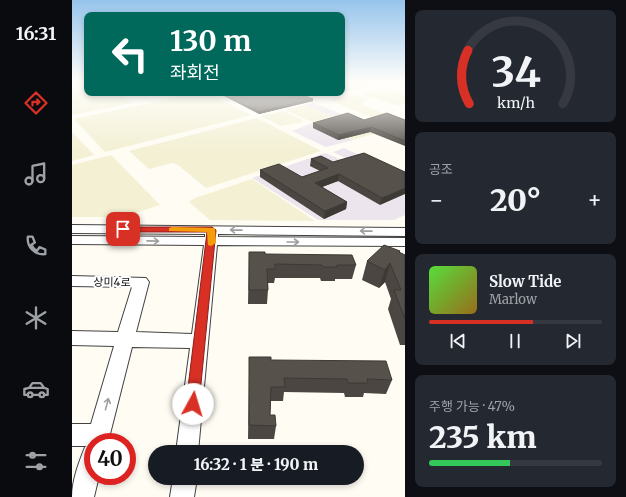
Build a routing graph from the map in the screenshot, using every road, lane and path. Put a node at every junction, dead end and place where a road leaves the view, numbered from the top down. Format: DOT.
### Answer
graph roads {
  1 [pos="77,229"];
  2 [pos="405,232"];
  3 [pos="212,236"];
  4 [pos="405,242"];
  5 [pos="72,281"];
  6 [pos="72,338"];
  7 [pos="125,338"];
  8 [pos="200,341"];
  9 [pos="99,433"];
  10 [pos="72,434"];
  11 [pos="84,439"];
  12 [pos="188,445"];
  13 [pos="85,485"];
  14 [pos="184,485"];
  15 [pos="82,497"];
  16 [pos="182,497"];
  1 -- 3 [label="street"];
  2 -- 3 [label="street, one-way"];
  3 -- 4 [label="street, one-way"];
  3 -- 8 [label="street"];
  5 -- 7 [label="street, 상미4로"];
  6 -- 7 [label="street"];
  7 -- 8 [label="street"];
  9 -- 7 [label="street, 상미4로, one-way"];
  8 -- 12 [label="street"];
  10 -- 11 [label="street"];
  13 -- 15 [label="street, 상미4로"];
  14 -- 16 [label="street"];
}
